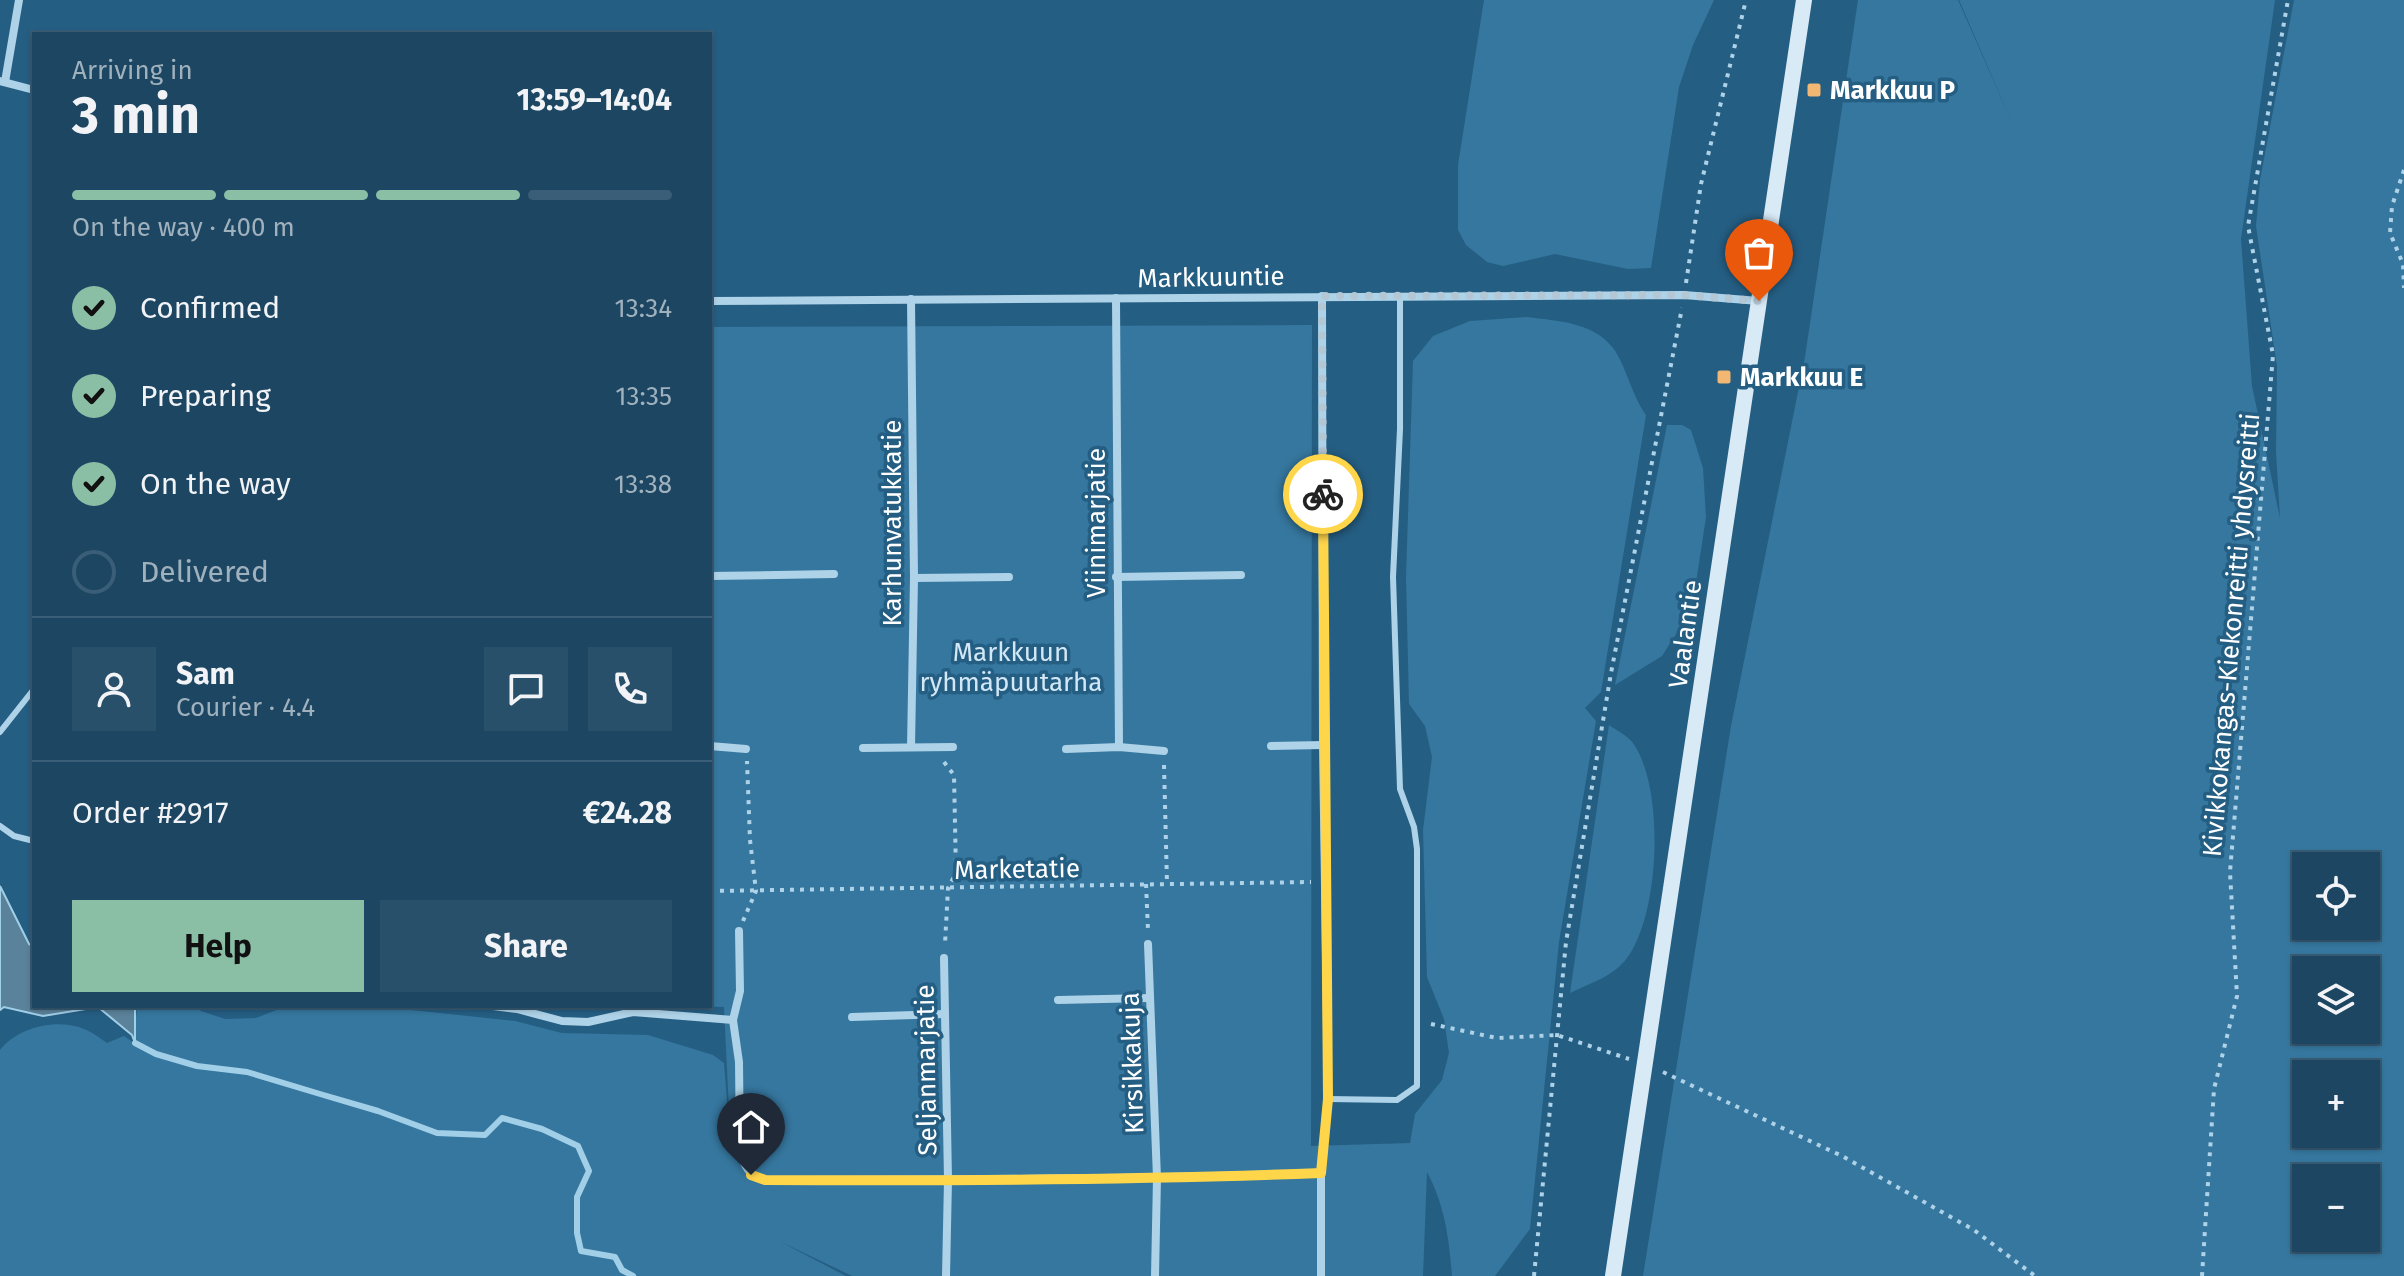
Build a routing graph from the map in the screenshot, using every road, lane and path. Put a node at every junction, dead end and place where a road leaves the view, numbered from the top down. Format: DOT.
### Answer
graph roads {
  1 [pos="19,0"];
  2 [pos="1746,0"];
  3 [pos="1804,0"];
  4 [pos="2288,0"];
  5 [pos="2,82"];
  6 [pos="32,90"];
  7 [pos="2404,170"];
  8 [pos="2404,288"];
  9 [pos="1684,295"];
  10 [pos="1322,296"];
  11 [pos="1400,296"];
  12 [pos="1116,298"];
  13 [pos="911,299"];
  14 [pos="712,301"];
  15 [pos="1759,301"];
  16 [pos="712,573"];
  17 [pos="834,574"];
  18 [pos="1241,575"];
  19 [pos="1009,577"];
  20 [pos="1116,577"];
  21 [pos="914,578"];
  22 [pos="32,692"];
  23 [pos="0,732"];
  24 [pos="1323,745"];
  25 [pos="712,746"];
  26 [pos="1271,746"];
  27 [pos="911,747"];
  28 [pos="934,747"];
  29 [pos="953,747"];
  30 [pos="1119,747"];
  31 [pos="863,748"];
  32 [pos="746,749"];
  33 [pos="1066,749"];
  34 [pos="1164,751"];
  35 [pos="0,826"];
  36 [pos="32,840"];
  37 [pos="1325,882"];
  38 [pos="1146,884"];
  39 [pos="1167,884"];
  40 [pos="948,888"];
  41 [pos="712,891"];
  42 [pos="756,891"];
  43 [pos="739,931"];
  44 [pos="1148,944"];
  45 [pos="944,958"];
  46 [pos="1149,998"];
  47 [pos="1058,1000"];
  48 [pos="509,1008"];
  49 [pos="945,1014"];
  50 [pos="852,1017"];
  51 [pos="733,1020"];
  52 [pos="1419,1022"];
  53 [pos="1557,1035"];
  54 [pos="1645,1064"];
  55 [pos="1328,1099"];
  56 [pos="1321,1173"];
  57 [pos="1157,1178"];
  58 [pos="948,1180"];
  59 [pos="946,1276"];
  60 [pos="1155,1276"];
  61 [pos="1321,1276"];
  62 [pos="1534,1276"];
  63 [pos="1613,1276"];
  64 [pos="2035,1276"];
  65 [pos="2202,1276"];
  1 -- 5 [label="street"];
  2 -- 9 [label="path"];
  3 -- 15 [label="street, Vaalantie"];
  4 -- 65 [label="path, Kivikkokangas-Kiekonreitti yhdysreitti"];
  5 -- 6 [label="street"];
  7 -- 8 [label="path"];
  9 -- 11 [label="street, Markkuuntie"];
  9 -- 15 [label="street, Markkuuntie"];
  9 -- 53 [label="path"];
  10 -- 11 [label="street, Markkuuntie"];
  10 -- 12 [label="street, Markkuuntie"];
  10 -- 24 [label="street"];
  11 -- 52 [label="lane"];
  12 -- 13 [label="street, Markkuuntie"];
  12 -- 20 [label="street, Viinimarjatie"];
  13 -- 14 [label="street, Markkuuntie"];
  13 -- 21 [label="street, Karhunvatukkatie"];
  15 -- 54 [label="street, Vaalantie"];
  16 -- 17 [label="street"];
  18 -- 20 [label="street"];
  19 -- 21 [label="street"];
  20 -- 30 [label="street, Viinimarjatie"];
  21 -- 27 [label="street, Karhunvatukkatie"];
  22 -- 23 [label="lane"];
  24 -- 26 [label="street"];
  24 -- 37 [label="street"];
  25 -- 32 [label="street"];
  27 -- 28 [label="street"];
  27 -- 31 [label="street"];
  28 -- 29 [label="street"];
  28 -- 40 [label="path"];
  30 -- 33 [label="street"];
  30 -- 34 [label="street"];
  32 -- 42 [label="path"];
  34 -- 39 [label="path"];
  35 -- 36 [label="lane"];
  37 -- 39 [label="path, Marketatie"];
  37 -- 55 [label="street"];
  38 -- 39 [label="path, Marketatie"];
  38 -- 40 [label="path, Marketatie"];
  38 -- 44 [label="path"];
  40 -- 42 [label="path, Marketatie"];
  40 -- 45 [label="path"];
  41 -- 42 [label="path, Marketatie"];
  42 -- 43 [label="path"];
  43 -- 51 [label="street"];
  44 -- 46 [label="street, Kirsikkakuja"];
  45 -- 49 [label="street, Seljanmarjatie"];
  46 -- 47 [label="street"];
  46 -- 57 [label="street, Kirsikkakuja"];
  48 -- 51 [label="street"];
  49 -- 50 [label="street"];
  49 -- 58 [label="street, Seljanmarjatie"];
  51 -- 58 [label="street"];
  52 -- 53 [label="path"];
  52 -- 55 [label="lane"];
  53 -- 54 [label="path"];
  53 -- 62 [label="path"];
  54 -- 63 [label="street, Vaalantie"];
  54 -- 64 [label="path"];
  55 -- 56 [label="street"];
  56 -- 57 [label="street"];
  56 -- 61 [label="street"];
  57 -- 58 [label="street"];
  57 -- 60 [label="street, Kirsikkakuja"];
  58 -- 59 [label="street, Seljanmarjatie"];
}
